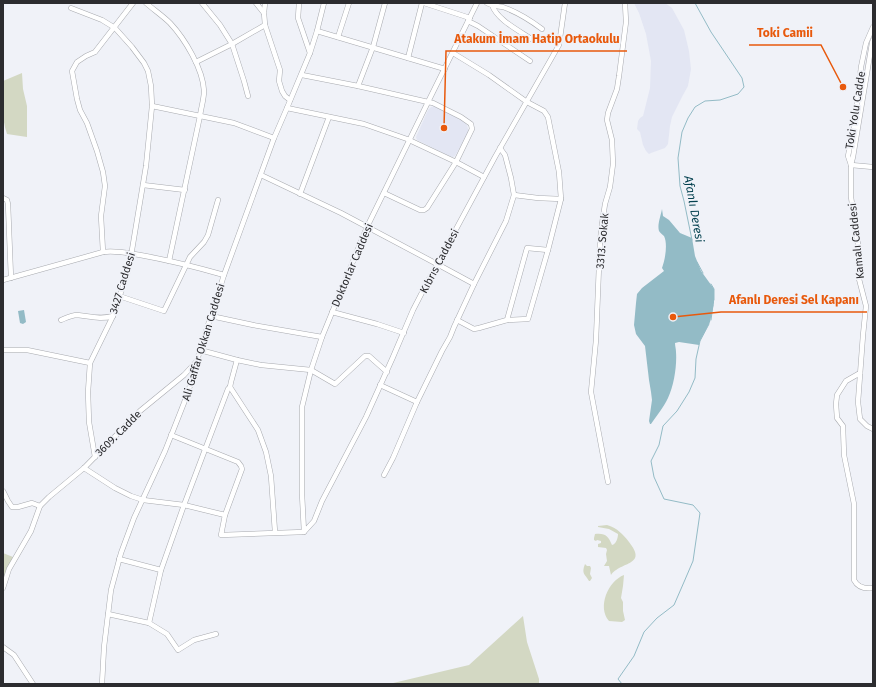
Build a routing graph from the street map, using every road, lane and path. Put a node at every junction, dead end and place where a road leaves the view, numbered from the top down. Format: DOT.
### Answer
graph roads {
  1 [pos="76,3"];
  2 [pos="133,3"];
  3 [pos="146,3"];
  4 [pos="202,3"];
  5 [pos="256,3"];
  6 [pos="265,3"];
  7 [pos="299,3"];
  8 [pos="324,3"];
  9 [pos="349,3"];
  10 [pos="385,3"];
  11 [pos="423,3"];
  12 [pos="478,3"];
  13 [pos="565,3"];
  14 [pos="625,3"];
  15 [pos="490,4"];
  16 [pos="264,13"];
  17 [pos="469,20"];
  18 [pos="265,25"];
  19 [pos="873,27"];
  20 [pos="115,28"];
  21 [pos="542,29"];
  22 [pos="317,31"];
  23 [pos="338,37"];
  24 [pos="533,40"];
  25 [pos="873,40"];
  26 [pos="232,44"];
  27 [pos="373,47"];
  28 [pos="453,52"];
  29 [pos="310,53"];
  30 [pos="408,58"];
  31 [pos="530,61"];
  32 [pos="196,62"];
  33 [pos="444,69"];
  34 [pos="302,75"];
  35 [pos="358,86"];
  36 [pos="248,96"];
  37 [pos="290,100"];
  38 [pos="428,102"];
  39 [pos="527,102"];
  40 [pos="152,106"];
  41 [pos="287,108"];
  42 [pos="200,116"];
  43 [pos="329,117"];
  44 [pos="274,138"];
  45 [pos="410,139"];
  46 [pos="500,148"];
  47 [pos="456,162"];
  48 [pos="851,165"];
  49 [pos="873,167"];
  50 [pos="260,175"];
  51 [pos="484,177"];
  52 [pos="143,185"];
  53 [pos="185,190"];
  54 [pos="384,193"];
  55 [pos="300,194"];
  56 [pos="514,195"];
  57 [pos="3,198"];
  58 [pos="560,199"];
  59 [pos="218,200"];
  60 [pos="368,227"];
  61 [pos="548,250"];
  62 [pos="103,252"];
  63 [pos="131,254"];
  64 [pos="169,261"];
  65 [pos="437,264"];
  66 [pos="186,265"];
  67 [pos="224,275"];
  68 [pos="11,278"];
  69 [pos="3,280"];
  70 [pos="474,284"];
  71 [pos="119,296"];
  72 [pos="332,312"];
  73 [pos="113,316"];
  74 [pos="211,316"];
  75 [pos="61,320"];
  76 [pos="458,320"];
  77 [pos="507,320"];
  78 [pos="404,333"];
  79 [pos="322,338"];
  80 [pos="3,350"];
  81 [pos="200,350"];
  82 [pos="237,360"];
  83 [pos="196,361"];
  84 [pos="90,363"];
  85 [pos="311,370"];
  86 [pos="387,372"];
  87 [pos="860,373"];
  88 [pos="380,385"];
  89 [pos="230,387"];
  90 [pos="417,402"];
  91 [pos="873,429"];
  92 [pos="171,435"];
  93 [pos="206,449"];
  94 [pos="95,457"];
  95 [pos="84,468"];
  96 [pos="384,475"];
  97 [pos="608,482"];
  98 [pos="3,490"];
  99 [pos="143,500"];
  100 [pos="184,505"];
  101 [pos="40,506"];
  102 [pos="225,514"];
  103 [pos="275,532"];
  104 [pos="304,532"];
  105 [pos="119,559"];
  106 [pos="161,570"];
  107 [pos="3,588"];
  108 [pos="873,588"];
  109 [pos="108,614"];
  110 [pos="149,623"];
  111 [pos="216,634"];
  112 [pos="3,647"];
  113 [pos="33,684"];
  114 [pos="102,684"];
  1 -- 20 [label="street, 3427 Caddesi"];
  2 -- 20 [label="street"];
  3 -- 32 [label="street"];
  4 -- 26 [label="street"];
  5 -- 16 [label="street"];
  6 -- 16 [label="street"];
  7 -- 29 [label="street"];
  8 -- 22 [label="street, Ali Gaffar Okkan Caddesi"];
  9 -- 23 [label="street"];
  10 -- 27 [label="street"];
  11 -- 17 [label="street"];
  11 -- 30 [label="street"];
  12 -- 17 [label="street, Doktorlar Caddesi"];
  13 -- 39 [label="street, Kıbrıs Caddesi"];
  14 -- 97 [label="street, 3313. Sokak"];
  15 -- 21 [label="street"];
  15 -- 24 [label="street"];
  16 -- 18 [label="street"];
  17 -- 28 [label="street, Doktorlar Caddesi"];
  17 -- 31 [label="street"];
  18 -- 26 [label="street"];
  18 -- 37 [label="street"];
  19 -- 48 [label="street, Toki Yolu Cadde"];
  20 -- 40 [label="street, 3427 Caddesi"];
  20 -- 62 [label="street"];
  22 -- 23 [label="street"];
  22 -- 29 [label="street, Ali Gaffar Okkan Caddesi"];
  23 -- 27 [label="street"];
  25 -- 48 [label="street, Toki Yolu Cadde"];
  26 -- 32 [label="street"];
  26 -- 36 [label="street"];
  27 -- 30 [label="street"];
  27 -- 35 [label="street"];
  28 -- 33 [label="street, Doktorlar Caddesi"];
  28 -- 39 [label="street"];
  29 -- 34 [label="street, Ali Gaffar Okkan Caddesi"];
  30 -- 33 [label="street"];
  32 -- 42 [label="street"];
  33 -- 38 [label="street, Doktorlar Caddesi"];
  34 -- 35 [label="street"];
  34 -- 37 [label="street, Ali Gaffar Okkan Caddesi"];
  35 -- 38 [label="street"];
  37 -- 41 [label="street, Ali Gaffar Okkan Caddesi"];
  38 -- 45 [label="street, Doktorlar Caddesi"];
  38 -- 47 [label="street"];
  39 -- 46 [label="street, Kıbrıs Caddesi"];
  39 -- 58 [label="street"];
  40 -- 42 [label="street"];
  40 -- 52 [label="street, 3427 Caddesi"];
  41 -- 43 [label="street"];
  41 -- 44 [label="street, Ali Gaffar Okkan Caddesi"];
  42 -- 44 [label="street"];
  42 -- 53 [label="street"];
  43 -- 45 [label="street"];
  43 -- 55 [label="street"];
  44 -- 50 [label="street, Ali Gaffar Okkan Caddesi"];
  45 -- 47 [label="street"];
  45 -- 54 [label="street, Doktorlar Caddesi"];
  46 -- 51 [label="street, Kıbrıs Caddesi"];
  46 -- 56 [label="street"];
  47 -- 51 [label="street"];
  47 -- 54 [label="street"];
  48 -- 49 [label="street"];
  48 -- 87 [label="street, Kamalı Caddesi"];
  50 -- 55 [label="street"];
  50 -- 67 [label="street, Ali Gaffar Okkan Caddesi"];
  51 -- 65 [label="street, Kıbrıs Caddesi"];
  52 -- 53 [label="street"];
  52 -- 63 [label="street, 3427 Caddesi"];
  53 -- 64 [label="street"];
  54 -- 60 [label="street, Doktorlar Caddesi"];
  55 -- 60 [label="street"];
  56 -- 58 [label="street"];
  56 -- 70 [label="street"];
  57 -- 68 [label="street"];
  58 -- 61 [label="street"];
  59 -- 66 [label="street"];
  60 -- 65 [label="street"];
  60 -- 72 [label="street, Doktorlar Caddesi"];
  61 -- 77 [label="street"];
  61 -- 77 [label="street"];
  62 -- 63 [label="street"];
  62 -- 68 [label="street"];
  63 -- 64 [label="street"];
  63 -- 71 [label="street, 3427 Caddesi"];
  64 -- 66 [label="street"];
  65 -- 70 [label="street"];
  65 -- 78 [label="street, Kıbrıs Caddesi"];
  66 -- 67 [label="street"];
  66 -- 71 [label="street"];
  67 -- 74 [label="street, Ali Gaffar Okkan Caddesi"];
  68 -- 69 [label="street"];
  70 -- 76 [label="street"];
  71 -- 73 [label="street, 3427 Caddesi"];
  72 -- 78 [label="street"];
  72 -- 79 [label="street, Doktorlar Caddesi"];
  73 -- 75 [label="street"];
  73 -- 84 [label="street, 3427 Caddesi"];
  74 -- 79 [label="street"];
  74 -- 81 [label="street, Ali Gaffar Okkan Caddesi"];
  76 -- 77 [label="street"];
  76 -- 90 [label="street"];
  78 -- 86 [label="street, Kıbrıs Caddesi"];
  79 -- 85 [label="street, Doktorlar Caddesi"];
  80 -- 84 [label="street"];
  81 -- 82 [label="street"];
  81 -- 83 [label="street, Ali Gaffar Okkan Caddesi"];
  82 -- 85 [label="street"];
  82 -- 89 [label="street"];
  83 -- 92 [label="street, Ali Gaffar Okkan Caddesi"];
  83 -- 94 [label="street, 3609. Cadde"];
  84 -- 94 [label="street, 3427 Caddesi"];
  85 -- 86 [label="street"];
  85 -- 104 [label="street, Doktorlar Caddesi"];
  86 -- 88 [label="street, Kıbrıs Caddesi"];
  87 -- 91 [label="street, Kamalı Caddesi"];
  87 -- 108 [label="street"];
  88 -- 90 [label="street"];
  88 -- 104 [label="street, Kıbrıs Caddesi"];
  89 -- 93 [label="street"];
  89 -- 103 [label="street"];
  90 -- 96 [label="street"];
  92 -- 93 [label="street"];
  92 -- 99 [label="street, Ali Gaffar Okkan Caddesi"];
  93 -- 100 [label="street"];
  93 -- 102 [label="street"];
  94 -- 95 [label="street, 3609. Cadde"];
  95 -- 99 [label="street"];
  95 -- 101 [label="street, 3609. Cadde"];
  98 -- 101 [label="street"];
  99 -- 100 [label="street"];
  99 -- 105 [label="street, Ali Gaffar Okkan Caddesi"];
  100 -- 102 [label="street"];
  100 -- 106 [label="street"];
  101 -- 107 [label="street"];
  102 -- 103 [label="street"];
  103 -- 104 [label="street"];
  105 -- 106 [label="street"];
  105 -- 109 [label="street, Ali Gaffar Okkan Caddesi"];
  106 -- 110 [label="street"];
  109 -- 110 [label="street"];
  109 -- 114 [label="street, Ali Gaffar Okkan Caddesi"];
  110 -- 111 [label="street"];
  112 -- 113 [label="street"];
}
